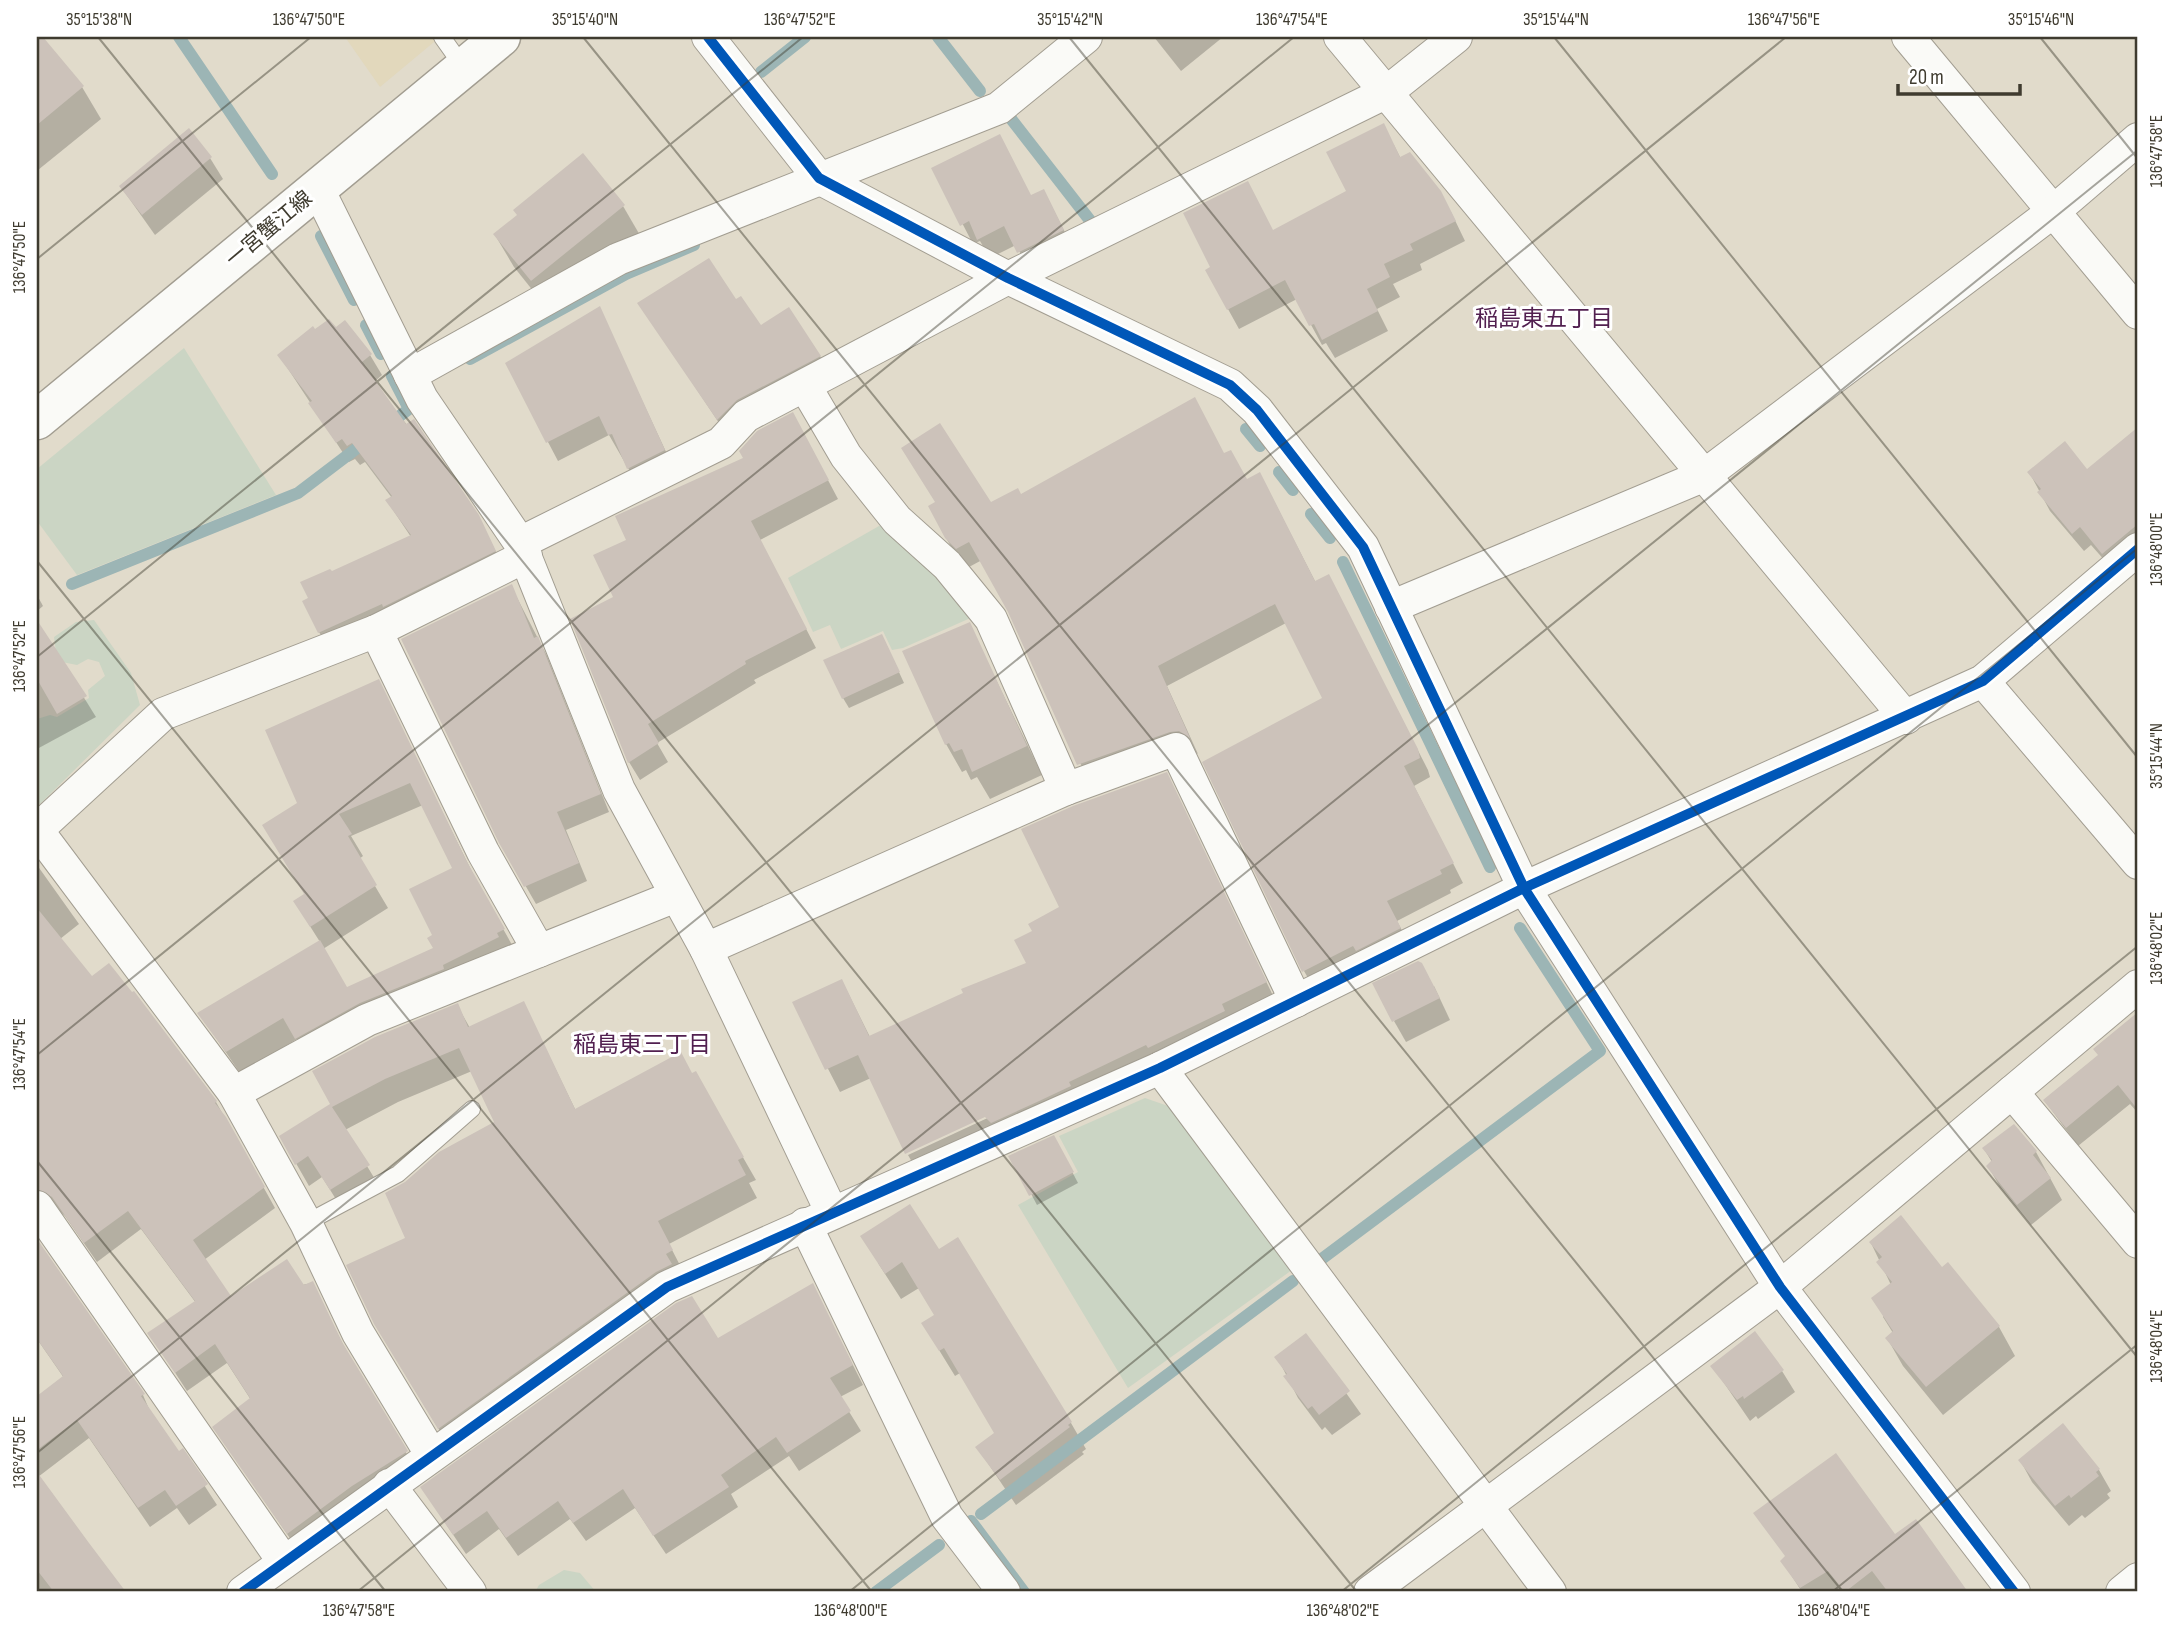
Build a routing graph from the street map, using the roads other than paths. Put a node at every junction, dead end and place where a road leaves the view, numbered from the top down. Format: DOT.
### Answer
graph roads {
  1 [pos="442,37"];
  2 [pos="501,37"];
  3 [pos="708,37"];
  4 [pos="1086,37"];
  5 [pos="1340,37"];
  6 [pos="1456,37"];
  7 [pos="1908,37"];
  8 [pos="464,68"];
  9 [pos="1387,92"];
  10 [pos="2138,139"];
  11 [pos="819,178"];
  12 [pos="318,189"];
  13 [pos="2054,212"];
  14 [pos="1008,278"];
  15 [pos="2138,313"];
  16 [pos="410,375"];
  17 [pos="804,386"];
  18 [pos="37,420"];
  19 [pos="1705,475"];
  20 [pos="2138,549"];
  21 [pos="523,550"];
  22 [pos="1391,607"];
  23 [pos="376,631"];
  24 [pos="1983,681"];
  25 [pos="1906,718"];
  26 [pos="1066,789"];
  27 [pos="37,833"];
  28 [pos="2138,863"];
  29 [pos="1524,888"];
  30 [pos="676,896"];
  31 [pos="706,950"];
  32 [pos="539,951"];
  33 [pos="2138,986"];
  34 [pos="1296,1001"];
  35 [pos="1160,1068"];
  36 [pos="2012,1092"];
  37 [pos="234,1093"];
  38 [pos="472,1109"];
  39 [pos="37,1207"];
  40 [pos="819,1219"];
  41 [pos="306,1223"];
  42 [pos="2138,1242"];
  43 [pos="1780,1287"];
  44 [pos="431,1454"];
  45 [pos="390,1485"];
  46 [pos="1485,1506"];
  47 [pos="284,1562"];
  48 [pos="2138,1579"];
  49 [pos="243,1592"];
  50 [pos="470,1592"];
  51 [pos="1004,1592"];
  52 [pos="1370,1592"];
  53 [pos="1550,1592"];
  54 [pos="2014,1592"];
  55 [pos="2122,1592"];
  1 -- 8 [label="lane"];
  2 -- 8 [label="main road, 一宮蟹江線"];
  3 -- 11 [label="street"];
  4 -- 11 [label="street"];
  5 -- 9 [label="street"];
  6 -- 9 [label="street"];
  7 -- 13 [label="street"];
  8 -- 12 [label="main road, 一宮蟹江線"];
  9 -- 14 [label="street"];
  9 -- 19 [label="street"];
  10 -- 13 [label="street"];
  11 -- 14 [label="street"];
  11 -- 16 [label="street"];
  12 -- 16 [label="street"];
  12 -- 18 [label="main road, 一宮蟹江線"];
  13 -- 15 [label="street"];
  13 -- 19 [label="street"];
  14 -- 17 [label="street"];
  14 -- 22 [label="street"];
  16 -- 21 [label="street"];
  17 -- 21 [label="street"];
  17 -- 26 [label="street"];
  19 -- 22 [label="street"];
  19 -- 25 [label="street"];
  20 -- 24 [label="street"];
  21 -- 23 [label="street"];
  21 -- 30 [label="street"];
  22 -- 29 [label="street"];
  23 -- 27 [label="street"];
  23 -- 32 [label="street"];
  24 -- 25 [label="street"];
  24 -- 28 [label="street"];
  25 -- 29 [label="street"];
  26 -- 31 [label="street"];
  26 -- 34 [label="street"];
  27 -- 37 [label="street"];
  29 -- 34 [label="street"];
  29 -- 43 [label="street"];
  30 -- 31 [label="street"];
  30 -- 32 [label="street"];
  31 -- 40 [label="street"];
  32 -- 37 [label="street"];
  33 -- 36 [label="street"];
  34 -- 35 [label="street"];
  35 -- 40 [label="street"];
  35 -- 46 [label="street"];
  36 -- 42 [label="street"];
  36 -- 43 [label="street"];
  37 -- 41 [label="street"];
  38 -- 41 [label="lane"];
  39 -- 47 [label="street"];
  40 -- 44 [label="street"];
  40 -- 51 [label="street"];
  41 -- 44 [label="street"];
  43 -- 46 [label="street"];
  43 -- 54 [label="street"];
  44 -- 45 [label="street"];
  45 -- 47 [label="street"];
  45 -- 50 [label="street"];
  46 -- 52 [label="street"];
  46 -- 53 [label="street"];
  47 -- 49 [label="street"];
  48 -- 55 [label="street"];
}
